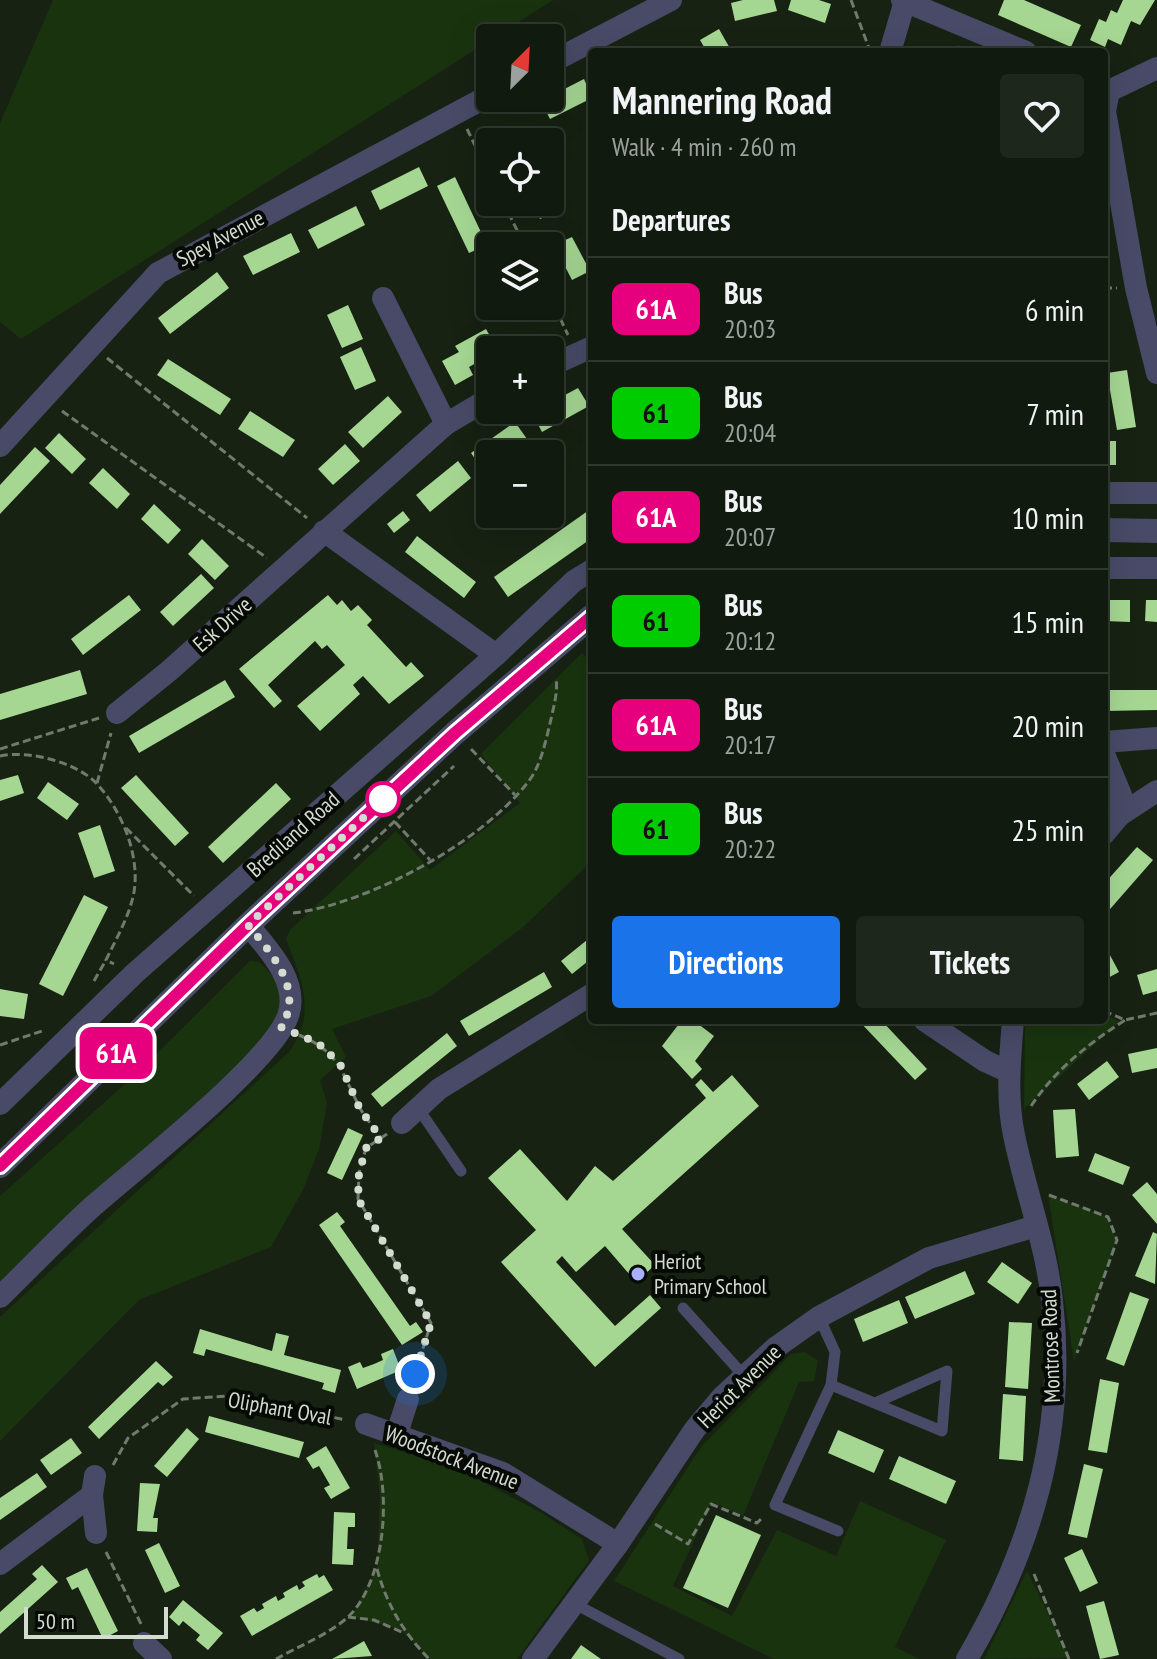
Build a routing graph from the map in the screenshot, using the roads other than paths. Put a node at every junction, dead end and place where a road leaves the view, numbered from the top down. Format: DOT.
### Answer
graph roads {
  1 [pos="671,0"];
  2 [pos="904,1"];
  3 [pos="891,48"];
  4 [pos="1016,48"];
  5 [pos="564,56"];
  6 [pos="1157,68"];
  7 [pos="1108,89"];
  8 [pos="476,102"];
  9 [pos="1108,128"];
  10 [pos="383,298"];
  11 [pos="585,350"];
  12 [pos="564,360"];
  13 [pos="1157,373"];
  14 [pos="476,406"];
  15 [pos="446,424"];
  16 [pos="0,446"];
  17 [pos="1108,493"];
  18 [pos="1157,493"];
  19 [pos="1108,530"];
  20 [pos="324,531"];
  21 [pos="1157,531"];
  22 [pos="1108,568"];
  23 [pos="1157,568"];
  24 [pos="588,572"];
  25 [pos="588,620"];
  26 [pos="496,655"];
  27 [pos="117,713"];
  28 [pos="1157,738"];
  29 [pos="1108,742"];
  30 [pos="1108,764"];
  31 [pos="1157,791"];
  32 [pos="1120,815"];
  33 [pos="1108,829"];
  34 [pos="248,925"];
  35 [pos="588,996"];
  36 [pos="930,1024"];
  37 [pos="1013,1024"];
  38 [pos="1009,1072"];
  39 [pos="0,1104"];
  40 [pos="410,1116"];
  41 [pos="0,1166"];
  42 [pos="461,1171"];
  43 [pos="1036,1226"];
  44 [pos="0,1297"];
  45 [pos="683,1308"];
  46 [pos="819,1317"];
  47 [pos="744,1376"];
  48 [pos="831,1385"];
  49 [pos="408,1399"];
  50 [pos="875,1403"];
  51 [pos="366,1424"];
  52 [pos="397,1433"];
  53 [pos="838,1531"];
  54 [pos="96,1533"];
  55 [pos="618,1544"];
  56 [pos="0,1564"];
  57 [pos="575,1604"];
  58 [pos="662,1656"];
  59 [pos="533,1659"];
  60 [pos="679,1659"];
  61 [pos="967,1659"];
  1 -- 5 [label="street"];
  2 -- 3 [label="street"];
  2 -- 4 [label="street"];
  6 -- 7 [label="street"];
  8 -- 16 [label="street, Spey Avenue"];
  9 -- 13 [label="street"];
  10 -- 15 [label="street"];
  11 -- 12 [label="street"];
  14 -- 15 [label="street, Esk Drive"];
  15 -- 20 [label="street, Esk Drive"];
  17 -- 18 [label="street"];
  19 -- 21 [label="street"];
  20 -- 26 [label="street"];
  20 -- 27 [label="street, Esk Drive"];
  22 -- 23 [label="street"];
  24 -- 26 [label="street, Brediland Road"];
  25 -- 34 [label="street, Brediland Road"];
  26 -- 39 [label="street, Brediland Road"];
  28 -- 29 [label="street"];
  30 -- 32 [label="street"];
  31 -- 32 [label="street"];
  32 -- 33 [label="street"];
  34 -- 41 [label="street, Brediland Road"];
  34 -- 44 [label="street"];
  35 -- 40 [label="street"];
  36 -- 38 [label="street"];
  37 -- 38 [label="street, Montrose Road"];
  38 -- 43 [label="street, Montrose Road"];
  40 -- 42 [label="lane"];
  43 -- 46 [label="street, Heriot Avenue"];
  43 -- 61 [label="street, Montrose Road"];
  45 -- 47 [label="lane"];
  46 -- 47 [label="street, Heriot Avenue"];
  46 -- 48 [label="lane"];
  47 -- 55 [label="street, Heriot Avenue"];
  48 -- 50 [label="lane"];
  48 -- 53 [label="lane"];
  49 -- 52 [label="street"];
  50 -- 50 [label="lane"];
  51 -- 52 [label="street, Woodstock Avenue"];
  52 -- 55 [label="street, Woodstock Avenue"];
  54 -- 56 [label="street"];
  55 -- 57 [label="street, Heriot Avenue"];
  57 -- 58 [label="lane"];
  57 -- 59 [label="street, Heriot Avenue"];
  58 -- 60 [label="lane"];
}
